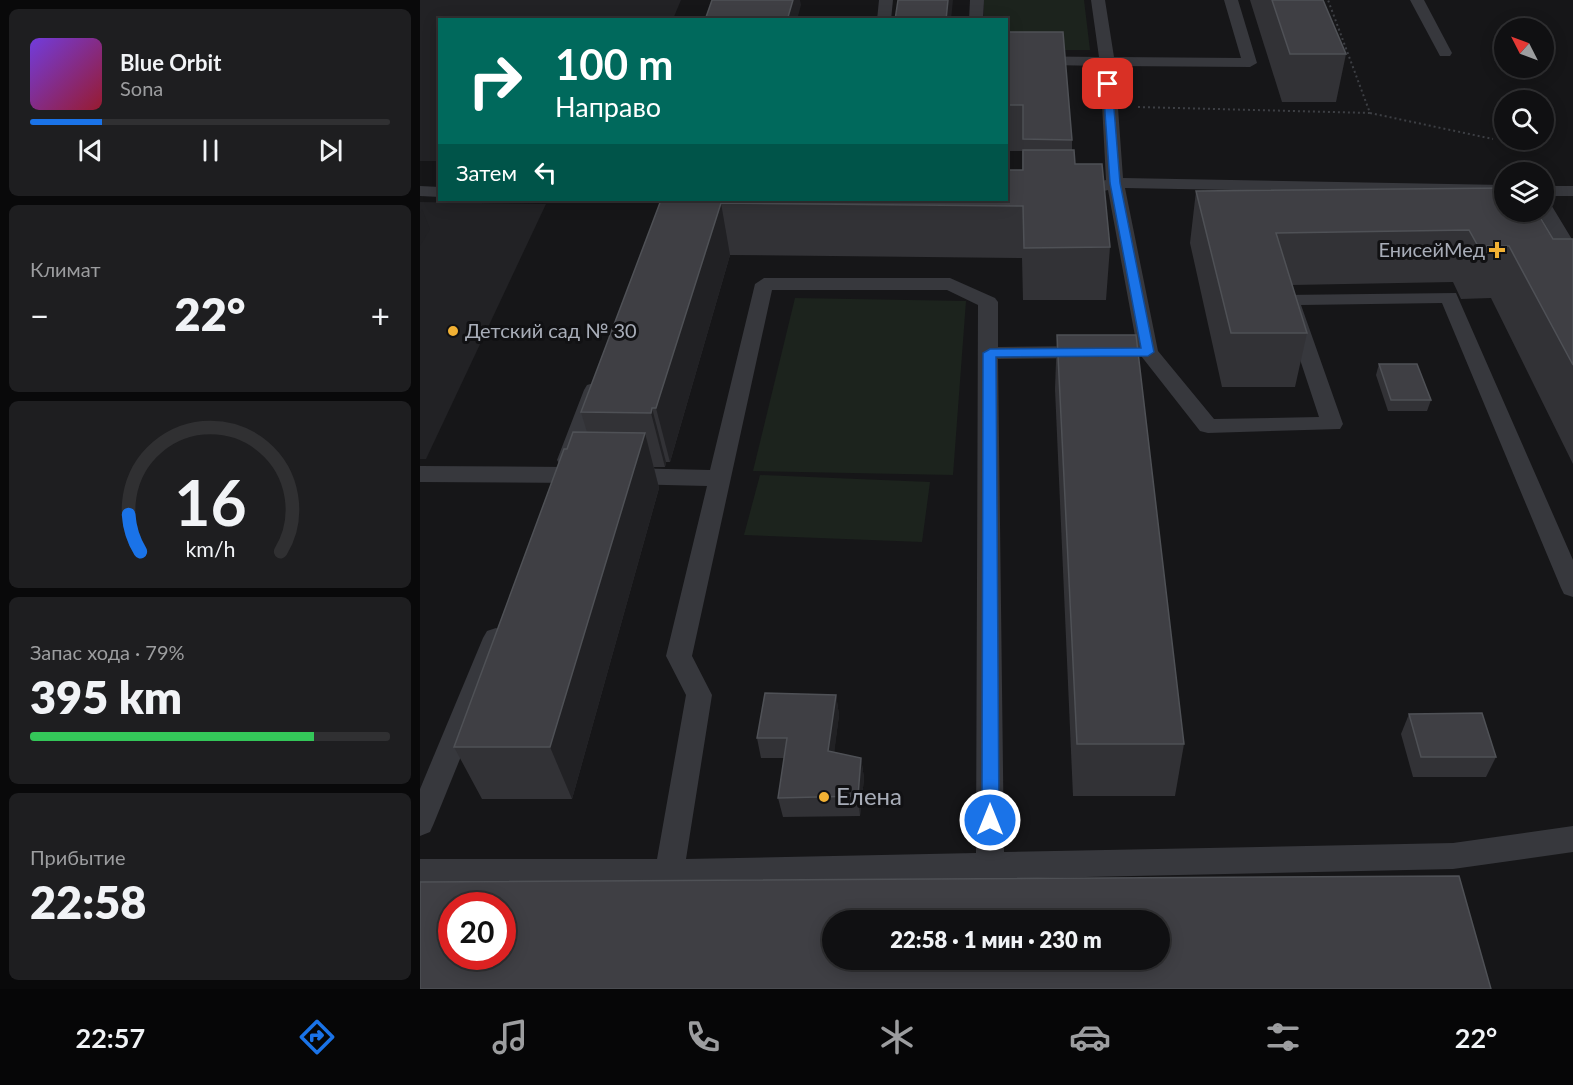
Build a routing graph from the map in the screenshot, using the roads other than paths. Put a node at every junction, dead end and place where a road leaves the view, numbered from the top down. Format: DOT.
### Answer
graph roads {
  1 [pos="886,0"];
  2 [pos="977,0"];
  3 [pos="1098,0"];
  4 [pos="1231,0"];
  5 [pos="1417,0"];
  6 [pos="884,18"];
  7 [pos="976,18"];
  8 [pos="1445,53"];
  9 [pos="1008,60"];
  10 [pos="1107,61"];
  11 [pos="1115,183"];
  12 [pos="1494,190"];
  13 [pos="420,191"];
  14 [pos="1085,191"];
  15 [pos="1554,191"];
  16 [pos="1573,191"];
  17 [pos="438,192"];
  18 [pos="1553,222"];
  19 [pos="1573,257"];
  20 [pos="1102,352"];
  21 [pos="1125,352"];
  22 [pos="1148,352"];
  23 [pos="990,353"];
  24 [pos="603,364"];
  25 [pos="420,474"];
  26 [pos="563,474"];
  27 [pos="718,478"];
  28 [pos="554,496"];
  29 [pos="1573,588"];
  30 [pos="505,616"];
  31 [pos="420,822"];
  32 [pos="1573,839"];
  33 [pos="990,866"];
  34 [pos="420,872"];
  35 [pos="669,873"];
  1 -- 6 [label="lane"];
  2 -- 7 [label="lane"];
  3 -- 10 [label="lane"];
  4 -- 10 [label="lane"];
  5 -- 8 [label="lane"];
  9 -- 10 [label="lane"];
  10 -- 11 [label="lane"];
  11 -- 12 [label="lane"];
  11 -- 14 [label="lane"];
  11 -- 22 [label="lane"];
  13 -- 17 [label="lane"];
  15 -- 16 [label="lane"];
  18 -- 19 [label="lane"];
  20 -- 23 [label="lane"];
  21 -- 22 [label="lane"];
  22 -- 29 [label="lane"];
  23 -- 27 [label="lane"];
  23 -- 33 [label="lane"];
  24 -- 26 [label="lane"];
  25 -- 26 [label="lane"];
  26 -- 27 [label="lane"];
  26 -- 28 [label="lane"];
  27 -- 35 [label="lane"];
  30 -- 31 [label="lane"];
  32 -- 33 [label="lane"];
  33 -- 35 [label="lane"];
  34 -- 35 [label="lane"];
}
